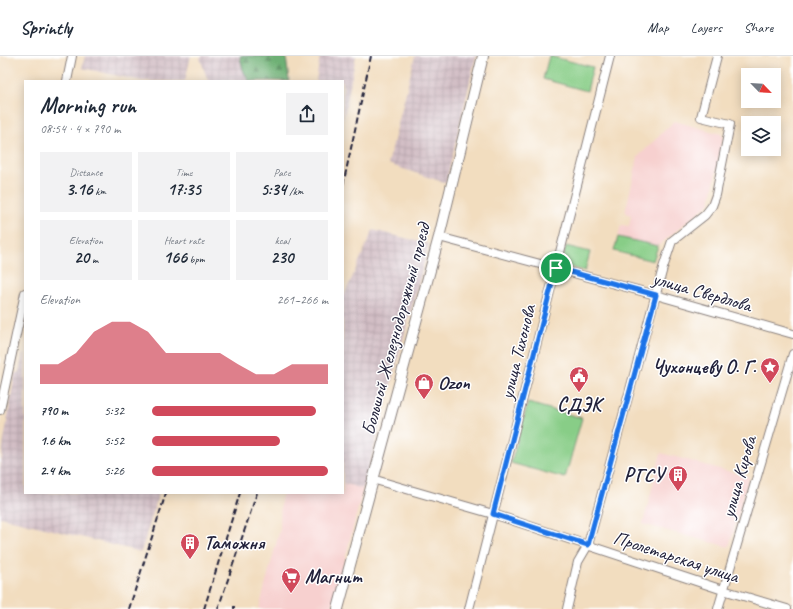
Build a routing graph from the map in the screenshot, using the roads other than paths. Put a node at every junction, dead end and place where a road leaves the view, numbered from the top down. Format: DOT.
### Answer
graph roads {
  1 [pos="72,56"];
  2 [pos="483,56"];
  3 [pos="610,56"];
  4 [pos="717,56"];
  5 [pos="67,80"];
  6 [pos="439,237"];
  7 [pos="556,268"];
  8 [pos="656,295"];
  9 [pos="24,297"];
  10 [pos="793,334"];
  11 [pos="793,354"];
  12 [pos="2,392"];
  13 [pos="0,410"];
  14 [pos="372,479"];
  15 [pos="493,514"];
  16 [pos="588,545"];
  17 [pos="723,590"];
  18 [pos="338,609"];
  19 [pos="468,609"];
  20 [pos="567,609"];
  21 [pos="718,609"];
  22 [pos="787,609"];
  1 -- 5 [label="street"];
  2 -- 6 [label="main road, Большой Железнодорожный проезд"];
  3 -- 7 [label="street, улица Тихонова"];
  4 -- 8 [label="street"];
  6 -- 7 [label="street, улица Свердлова"];
  6 -- 14 [label="main road, Большой Железнодорожный проезд"];
  7 -- 8 [label="street, улица Свердлова"];
  7 -- 15 [label="street, улица Тихонова"];
  8 -- 10 [label="street, улица Свердлова"];
  8 -- 16 [label="street"];
  9 -- 12 [label="street"];
  11 -- 17 [label="street, улица Кирова"];
  12 -- 13 [label="street"];
  14 -- 15 [label="street, Пролетарская улица"];
  14 -- 18 [label="main road, Большой Железнодорожный проезд"];
  15 -- 16 [label="street, Пролетарская улица"];
  15 -- 19 [label="street, улица Тихонова"];
  16 -- 17 [label="street, Пролетарская улица"];
  16 -- 20 [label="street"];
  17 -- 21 [label="street, улица Кирова"];
  17 -- 22 [label="street, Пролетарская улица"];
}
